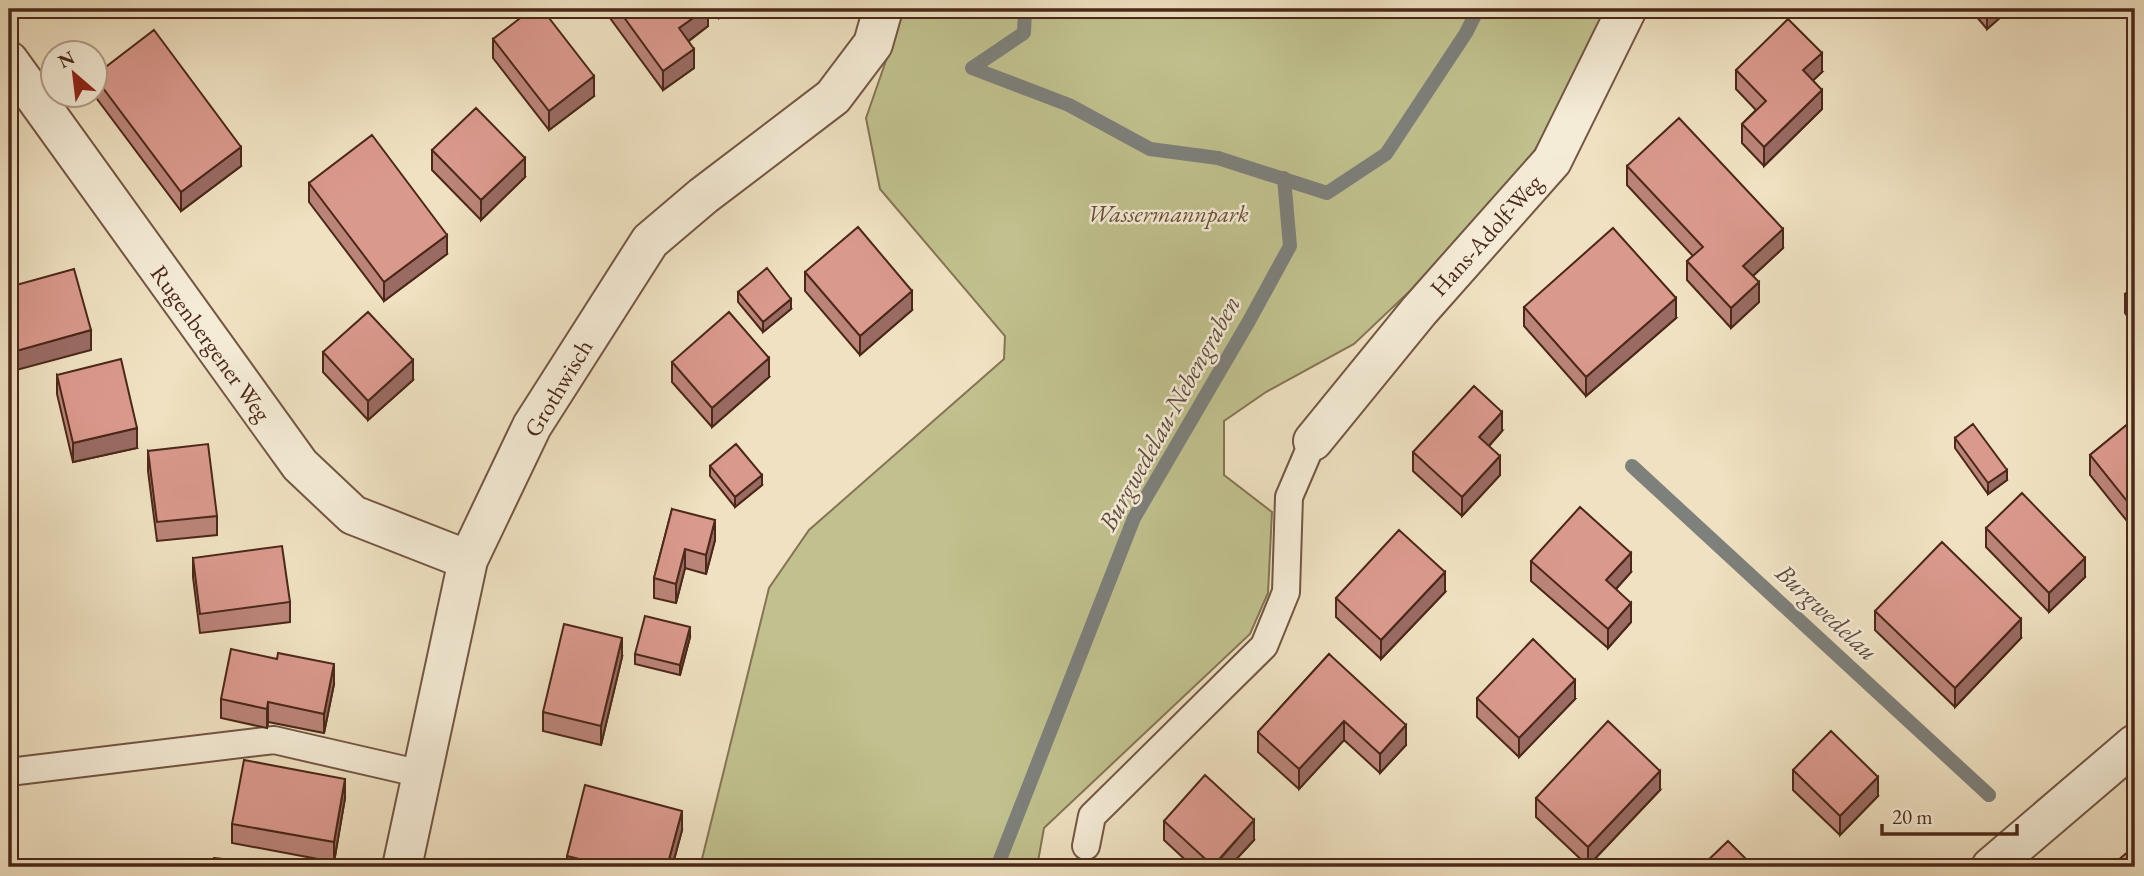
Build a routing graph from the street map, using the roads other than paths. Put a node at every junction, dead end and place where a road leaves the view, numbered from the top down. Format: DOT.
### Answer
graph roads {
  1 [pos="883,9"];
  2 [pos="1627,9"];
  3 [pos="9,61"];
  4 [pos="1313,441"];
  5 [pos="468,560"];
  6 [pos="2135,744"];
  7 [pos="9,772"];
  8 [pos="422,774"];
  9 [pos="1086,846"];
  10 [pos="402,867"];
  11 [pos="1992,867"];
  1 -- 5 [label="street, Grothwisch"];
  2 -- 4 [label="street, Hans-Adolf-Weg"];
  3 -- 5 [label="street, Rugenbergener Weg"];
  4 -- 9 [label="lane"];
  5 -- 8 [label="street, Grothwisch"];
  6 -- 11 [label="street"];
  7 -- 8 [label="lane"];
  8 -- 10 [label="street, Grothwisch"];
}
